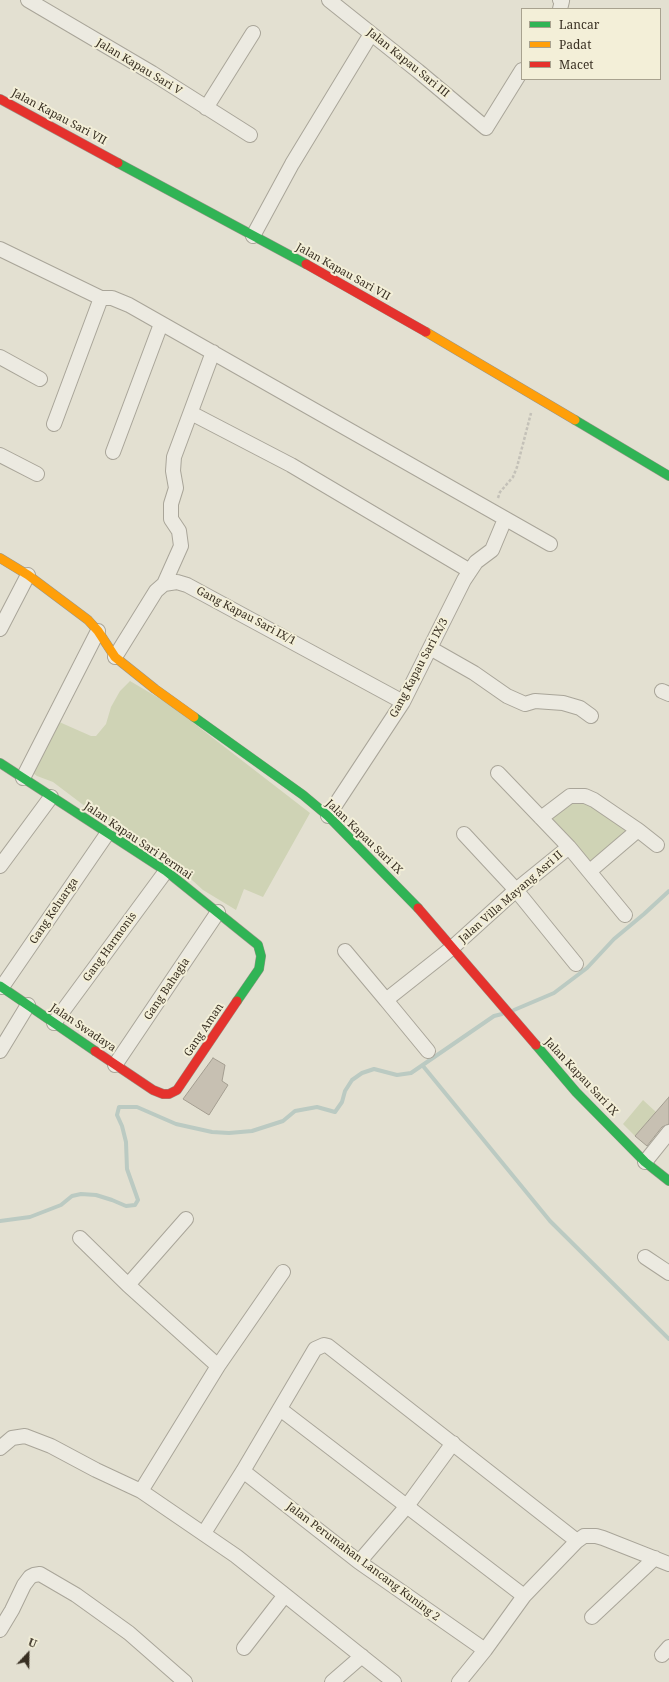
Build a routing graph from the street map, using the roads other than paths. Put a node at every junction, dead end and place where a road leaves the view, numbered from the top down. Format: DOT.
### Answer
graph roads {
  1 [pos="28,0"];
  2 [pos="329,0"];
  3 [pos="252,33"];
  4 [pos="371,34"];
  5 [pos="521,72"];
  6 [pos="0,99"];
  7 [pos="206,108"];
  8 [pos="250,136"];
  9 [pos="253,236"];
  10 [pos="0,249"];
  11 [pos="102,298"];
  12 [pos="161,324"];
  13 [pos="213,352"];
  14 [pos="0,357"];
  15 [pos="40,379"];
  16 [pos="192,413"];
  17 [pos="54,424"];
  18 [pos="113,452"];
  19 [pos="0,455"];
  20 [pos="37,474"];
  21 [pos="669,476"];
  22 [pos="505,519"];
  23 [pos="550,544"];
  24 [pos="0,558"];
  25 [pos="470,571"];
  26 [pos="28,575"];
  27 [pos="164,584"];
  28 [pos="0,629"];
  29 [pos="98,631"];
  30 [pos="430,648"];
  31 [pos="115,657"];
  32 [pos="403,702"];
  33 [pos="591,716"];
  34 [pos="0,763"];
  35 [pos="498,773"];
  36 [pos="23,778"];
  37 [pos="50,797"];
  38 [pos="328,816"];
  39 [pos="541,818"];
  40 [pos="638,830"];
  41 [pos="107,834"];
  42 [pos="464,834"];
  43 [pos="656,845"];
  44 [pos="569,847"];
  45 [pos="0,866"];
  46 [pos="166,871"];
  47 [pos="590,871"];
  48 [pos="516,890"];
  49 [pos="218,912"];
  50 [pos="625,915"];
  51 [pos="453,946"];
  52 [pos="345,951"];
  53 [pos="261,960"];
  54 [pos="576,964"];
  55 [pos="1,986"];
  56 [pos="386,1000"];
  57 [pos="28,1005"];
  58 [pos="54,1023"];
  59 [pos="0,1051"];
  60 [pos="428,1051"];
  61 [pos="115,1065"];
  62 [pos="153,1090"];
  63 [pos="669,1132"];
  64 [pos="644,1162"];
  65 [pos="669,1180"];
  66 [pos="186,1219"];
  67 [pos="80,1238"];
  68 [pos="645,1257"];
  69 [pos="283,1272"];
  70 [pos="669,1272"];
  71 [pos="128,1285"];
  72 [pos="218,1366"];
  73 [pos="280,1409"];
  74 [pos="453,1443"];
  75 [pos="0,1448"];
  76 [pos="243,1471"];
  77 [pos="141,1492"];
  78 [pos="407,1506"];
  79 [pos="204,1533"];
  80 [pos="576,1541"];
  81 [pos="655,1558"];
  82 [pos="359,1562"];
  83 [pos="669,1564"];
  84 [pos="285,1595"];
  85 [pos="524,1596"];
  86 [pos="592,1617"];
  87 [pos="0,1630"];
  88 [pos="244,1648"];
  89 [pos="485,1650"];
  90 [pos="362,1656"];
  91 [pos="185,1682"];
  92 [pos="332,1682"];
  93 [pos="394,1682"];
  94 [pos="460,1682"];
  1 -- 7 [label="street, Jalan Kapau Sari V"];
  2 -- 4 [label="street, Jalan Kapau Sari III"];
  3 -- 7 [label="street"];
  4 -- 5 [label="street, Jalan Kapau Sari III"];
  4 -- 9 [label="street"];
  6 -- 9 [label="street, Jalan Kapau Sari VII"];
  7 -- 8 [label="street, Jalan Kapau Sari V"];
  9 -- 21 [label="street, Jalan Kapau Sari VII"];
  10 -- 11 [label="street"];
  11 -- 12 [label="street"];
  11 -- 17 [label="street"];
  12 -- 13 [label="street"];
  12 -- 18 [label="street"];
  13 -- 16 [label="street"];
  13 -- 22 [label="street"];
  14 -- 15 [label="street"];
  16 -- 25 [label="street"];
  16 -- 27 [label="street"];
  19 -- 20 [label="street"];
  22 -- 23 [label="street"];
  22 -- 25 [label="street, Gang Kapau Sari IX/3"];
  24 -- 26 [label="street, Jalan Kapau Sari IX"];
  25 -- 30 [label="street, Gang Kapau Sari IX/3"];
  26 -- 28 [label="street"];
  26 -- 29 [label="street, Jalan Kapau Sari IX"];
  27 -- 31 [label="street"];
  27 -- 32 [label="street, Gang Kapau Sari IX/1"];
  29 -- 31 [label="street, Jalan Kapau Sari IX"];
  29 -- 36 [label="street"];
  30 -- 32 [label="street, Gang Kapau Sari IX/3"];
  30 -- 33 [label="street"];
  31 -- 38 [label="street, Jalan Kapau Sari IX"];
  32 -- 38 [label="street, Gang Kapau Sari IX/3"];
  34 -- 36 [label="street, Jalan Kapau Sari Permai"];
  35 -- 39 [label="street"];
  36 -- 37 [label="street, Jalan Kapau Sari Permai"];
  37 -- 41 [label="street, Jalan Kapau Sari Permai"];
  37 -- 45 [label="street"];
  38 -- 51 [label="street, Jalan Kapau Sari IX"];
  39 -- 40 [label="street"];
  39 -- 44 [label="street"];
  40 -- 43 [label="street"];
  40 -- 47 [label="street"];
  41 -- 46 [label="street, Jalan Kapau Sari Permai"];
  41 -- 55 [label="street, Gang Keluarga"];
  42 -- 48 [label="street"];
  44 -- 47 [label="street"];
  44 -- 48 [label="street, Jalan Villa Mayang Asri II"];
  46 -- 49 [label="street, Jalan Kapau Sari Permai"];
  46 -- 58 [label="street, Gang Harmonis"];
  47 -- 50 [label="street"];
  48 -- 51 [label="street, Jalan Villa Mayang Asri II"];
  48 -- 54 [label="street"];
  49 -- 53 [label="street, Jalan Kapau Sari Permai"];
  49 -- 61 [label="street, Gang Bahagia"];
  51 -- 56 [label="street, Jalan Villa Mayang Asri II"];
  51 -- 64 [label="street, Jalan Kapau Sari IX"];
  52 -- 56 [label="street"];
  53 -- 62 [label="street, Gang Aman"];
  55 -- 57 [label="street, Jalan Swadaya"];
  56 -- 60 [label="street"];
  57 -- 58 [label="street, Jalan Swadaya"];
  57 -- 59 [label="street"];
  58 -- 61 [label="street, Jalan Swadaya"];
  61 -- 62 [label="street, Jalan Swadaya"];
  63 -- 64 [label="street"];
  64 -- 65 [label="street, Jalan Kapau Sari IX"];
  66 -- 71 [label="street"];
  67 -- 71 [label="street"];
  68 -- 70 [label="street"];
  69 -- 72 [label="street"];
  71 -- 72 [label="street"];
  72 -- 77 [label="street"];
  73 -- 74 [label="street"];
  73 -- 76 [label="street"];
  73 -- 78 [label="street"];
  74 -- 78 [label="street"];
  74 -- 80 [label="street"];
  75 -- 77 [label="street"];
  76 -- 79 [label="street"];
  76 -- 82 [label="street, Jalan Perumahan Lancang Kuning 2"];
  77 -- 79 [label="street"];
  78 -- 82 [label="street"];
  78 -- 85 [label="street"];
  79 -- 84 [label="street"];
  80 -- 81 [label="street"];
  80 -- 85 [label="street"];
  81 -- 83 [label="street"];
  81 -- 86 [label="street"];
  82 -- 89 [label="street, Jalan Perumahan Lancang Kuning 2"];
  84 -- 88 [label="street"];
  84 -- 90 [label="street"];
  85 -- 89 [label="street"];
  87 -- 91 [label="street"];
  89 -- 94 [label="street"];
  90 -- 92 [label="street"];
  90 -- 93 [label="street"];
}
